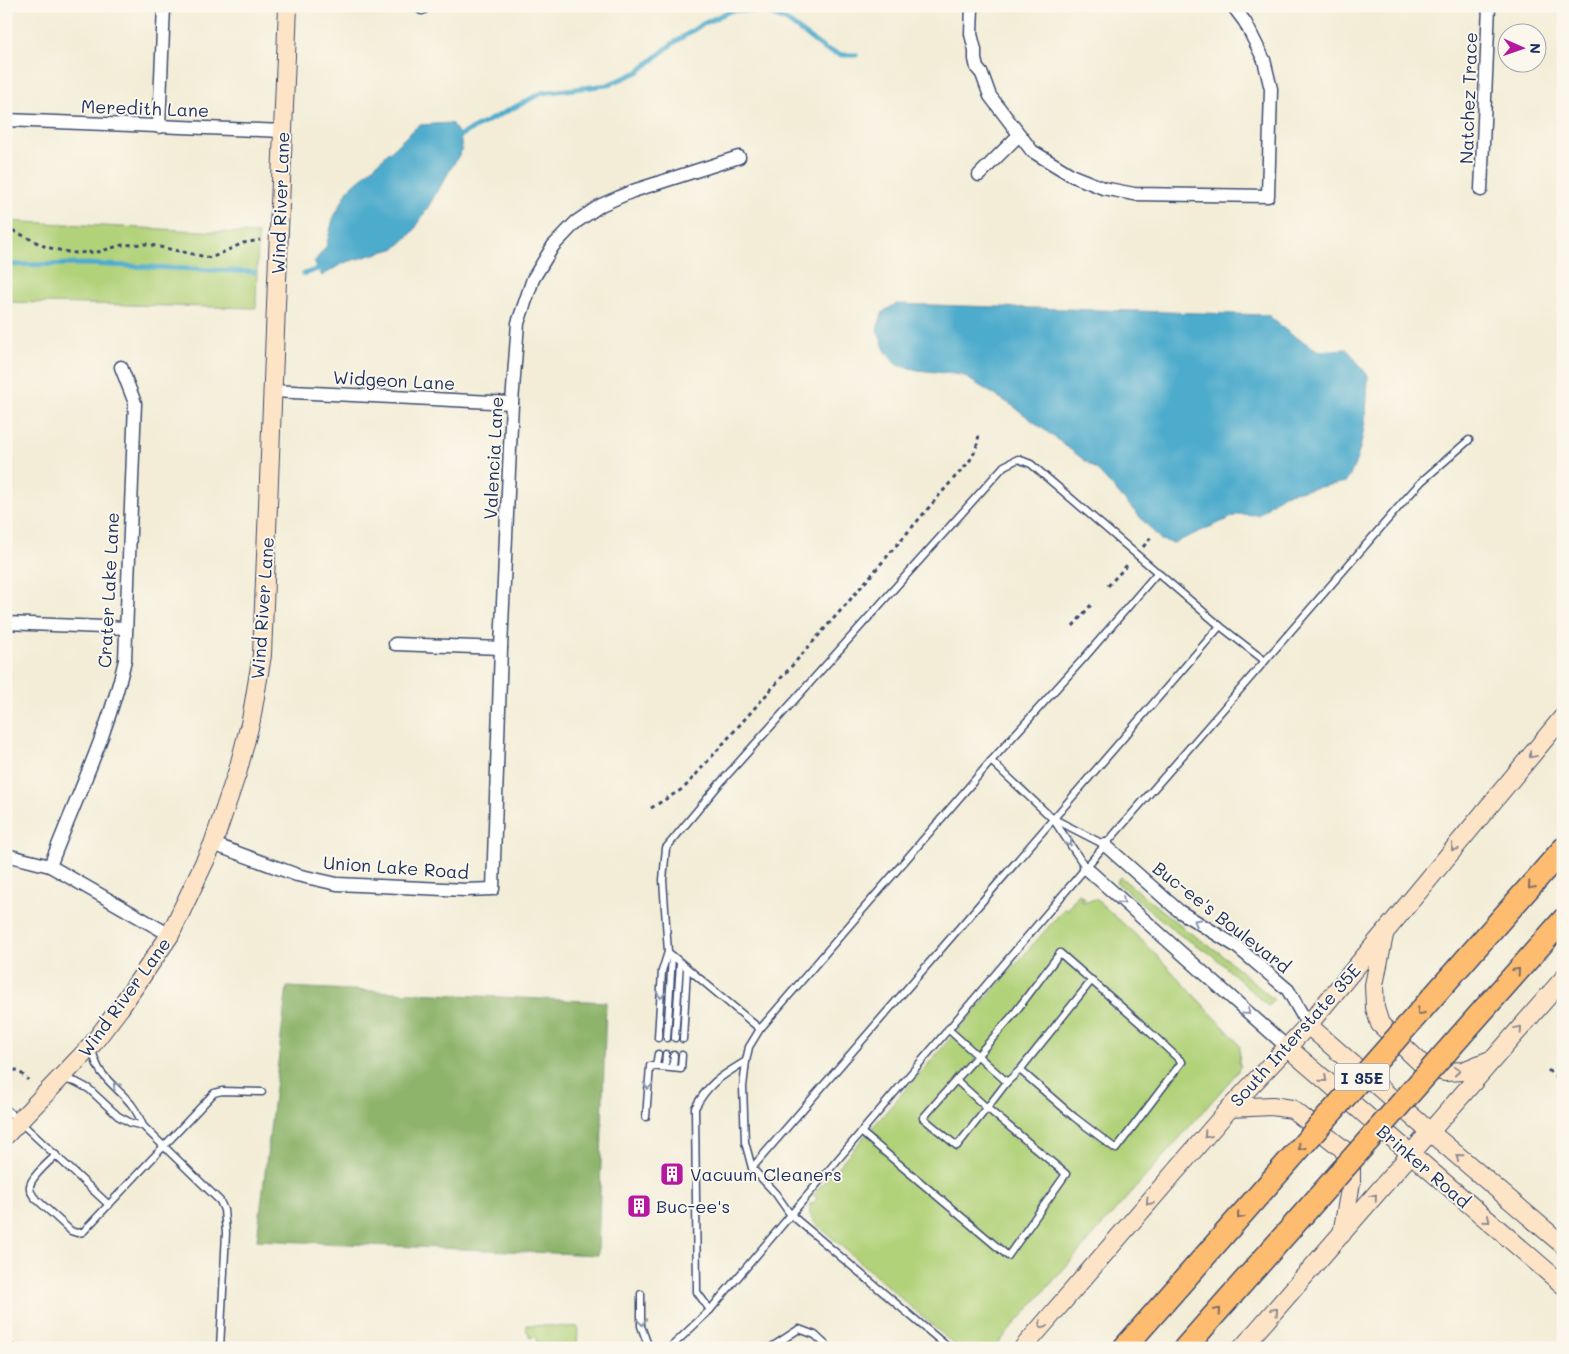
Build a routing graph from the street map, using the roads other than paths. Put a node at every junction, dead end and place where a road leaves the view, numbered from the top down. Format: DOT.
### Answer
graph roads {
  1 [pos="164,6"];
  2 [pos="288,6"];
  3 [pos="972,6"];
  4 [pos="1233,6"];
  5 [pos="1489,6"];
  6 [pos="6,120"];
  7 [pos="159,127"];
  8 [pos="283,131"];
  9 [pos="1019,135"];
  10 [pos="739,157"];
  11 [pos="979,175"];
  12 [pos="1481,190"];
  13 [pos="121,367"];
  14 [pos="273,391"];
  15 [pos="512,403"];
  16 [pos="1469,440"];
  17 [pos="1158,572"];
  18 [pos="6,623"];
  19 [pos="1220,626"];
  20 [pos="126,628"];
  21 [pos="395,644"];
  22 [pos="501,648"];
  23 [pos="1264,661"];
  24 [pos="1563,717"];
  25 [pos="991,761"];
  26 [pos="1053,819"];
  27 [pos="213,844"];
  28 [pos="1105,845"];
  29 [pos="1563,849"];
  30 [pos="6,855"];
  31 [pos="50,866"];
  32 [pos="1086,868"];
  33 [pos="493,889"];
  34 [pos="1563,920"];
  35 [pos="1385,932"];
  36 [pos="170,935"];
  37 [pos="670,954"];
  38 [pos="680,963"];
  39 [pos="688,969"];
  40 [pos="1563,979"];
  41 [pos="1092,980"];
  42 [pos="1308,1024"];
  43 [pos="948,1029"];
  44 [pos="760,1030"];
  45 [pos="658,1038"];
  46 [pos="667,1038"];
  47 [pos="675,1038"];
  48 [pos="683,1039"];
  49 [pos="91,1046"];
  50 [pos="1287,1048"];
  51 [pos="658,1054"];
  52 [pos="666,1054"];
  53 [pos="674,1055"];
  54 [pos="682,1055"];
  55 [pos="978,1055"];
  56 [pos="1495,1058"];
  57 [pos="746,1061"];
  58 [pos="656,1066"];
  59 [pos="665,1067"];
  60 [pos="673,1068"];
  61 [pos="1020,1070"];
  62 [pos="61,1079"];
  63 [pos="956,1080"];
  64 [pos="1007,1082"];
  65 [pos="262,1092"];
  66 [pos="987,1108"];
  67 [pos="1230,1108"];
  68 [pos="6,1109"];
  69 [pos="646,1117"];
  70 [pos="20,1121"];
  71 [pos="143,1126"];
  72 [pos="861,1132"];
  73 [pos="1430,1132"];
  74 [pos="6,1135"];
  75 [pos="164,1146"];
  76 [pos="56,1155"];
  77 [pos="1410,1155"];
  78 [pos="752,1168"];
  79 [pos="110,1205"];
  80 [pos="790,1214"];
  81 [pos="1342,1235"];
  82 [pos="1563,1245"];
  83 [pos="1563,1285"];
  84 [pos="642,1294"];
  85 [pos="710,1310"];
  86 [pos="6,1348"];
  87 [pos="12,1348"];
  88 [pos="220,1348"];
  89 [pos="649,1348"];
  90 [pos="670,1348"];
  91 [pos="770,1348"];
  92 [pos="829,1348"];
  93 [pos="948,1348"];
  94 [pos="1023,1348"];
  95 [pos="1124,1348"];
  96 [pos="1185,1348"];
  97 [pos="1242,1348"];
  1 -- 7 [label="street"];
  2 -- 8 [label="street, Wind River Lane"];
  3 -- 9 [label="street"];
  4 -- 9 [label="street"];
  5 -- 12 [label="street, Natchez Trace"];
  6 -- 7 [label="street, Meredith Lane"];
  7 -- 8 [label="street, Meredith Lane"];
  8 -- 14 [label="street, Wind River Lane"];
  9 -- 11 [label="street"];
  10 -- 15 [label="street, Valencia Lane"];
  13 -- 20 [label="street, Crater Lake Lane"];
  14 -- 15 [label="street, Widgeon Lane"];
  14 -- 27 [label="street, Wind River Lane"];
  15 -- 22 [label="street, Valencia Lane"];
  16 -- 23 [label="lane"];
  17 -- 19 [label="lane"];
  17 -- 25 [label="lane"];
  17 -- 37 [label="lane"];
  18 -- 20 [label="street"];
  19 -- 23 [label="lane"];
  19 -- 26 [label="lane"];
  20 -- 31 [label="street, Crater Lake Lane"];
  21 -- 22 [label="street"];
  22 -- 33 [label="street, Valencia Lane"];
  23 -- 28 [label="lane"];
  24 -- 35 [label="street, South Interstate 35E, one-way"];
  25 -- 26 [label="lane"];
  25 -- 44 [label="lane"];
  26 -- 28 [label="lane"];
  26 -- 32 [label="lane, one-way"];
  26 -- 78 [label="lane"];
  27 -- 33 [label="street, Union Lake Road"];
  27 -- 36 [label="street, Wind River Lane"];
  28 -- 32 [label="lane"];
  42 -- 28 [label="street, Buc-ee's Boulevard, one-way"];
  29 -- 95 [label="highway, I 35E, one-way, bridge"];
  30 -- 31 [label="street"];
  31 -- 36 [label="street"];
  32 -- 43 [label="lane"];
  32 -- 50 [label="street, one-way"];
  96 -- 34 [label="highway, I 35E, one-way, bridge"];
  35 -- 42 [label="street, South Interstate 35E"];
  35 -- 56 [label="street, one-way"];
  36 -- 49 [label="street, Wind River Lane"];
  37 -- 38 [label="lane"];
  37 -- 45 [label="lane, one-way"];
  37 -- 46 [label="lane"];
  38 -- 39 [label="lane"];
  38 -- 47 [label="lane"];
  39 -- 44 [label="lane"];
  39 -- 48 [label="lane"];
  56 -- 40 [label="street, one-way"];
  41 -- 55 [label="lane"];
  41 -- 61 [label="lane"];
  41 -- 61 [label="lane"];
  42 -- 50 [label="street, South Interstate 35E"];
  42 -- 73 [label="street, Brinker Road"];
  43 -- 55 [label="lane"];
  43 -- 72 [label="lane"];
  44 -- 57 [label="lane"];
  49 -- 62 [label="street, Wind River Lane"];
  71 -- 49 [label="lane, one-way"];
  50 -- 67 [label="street, South Interstate 35E"];
  50 -- 77 [label="street, Brinker Road, one-way"];
  51 -- 58 [label="lane"];
  52 -- 59 [label="lane"];
  53 -- 60 [label="lane"];
  54 -- 60 [label="lane"];
  55 -- 63 [label="lane"];
  55 -- 64 [label="lane"];
  56 -- 73 [label="street"];
  57 -- 78 [label="lane"];
  57 -- 85 [label="lane"];
  58 -- 59 [label="lane"];
  58 -- 69 [label="lane, one-way"];
  59 -- 60 [label="lane"];
  61 -- 64 [label="lane"];
  62 -- 70 [label="street, Wind River Lane"];
  62 -- 71 [label="lane"];
  63 -- 66 [label="lane"];
  63 -- 66 [label="lane"];
  64 -- 66 [label="lane"];
  65 -- 75 [label="lane"];
  66 -- 72 [label="lane"];
  67 -- 81 [label="street"];
  67 -- 94 [label="street, South Interstate 35E, one-way"];
  68 -- 70 [label="lane"];
  70 -- 74 [label="street, Wind River Lane"];
  70 -- 76 [label="lane"];
  71 -- 75 [label="lane"];
  72 -- 80 [label="lane"];
  73 -- 77 [label="street"];
  82 -- 73 [label="street, Brinker Road, one-way"];
  75 -- 79 [label="lane"];
  75 -- 88 [label="lane"];
  76 -- 79 [label="lane"];
  76 -- 79 [label="lane"];
  81 -- 77 [label="street, one-way"];
  77 -- 83 [label="street, Brinker Road, one-way"];
  78 -- 80 [label="lane"];
  80 -- 85 [label="lane"];
  80 -- 93 [label="lane"];
  97 -- 81 [label="street, one-way"];
  84 -- 89 [label="lane, one-way"];
  85 -- 90 [label="lane"];
  86 -- 87 [label="lane"];
  91 -- 92 [label="lane"];
}
